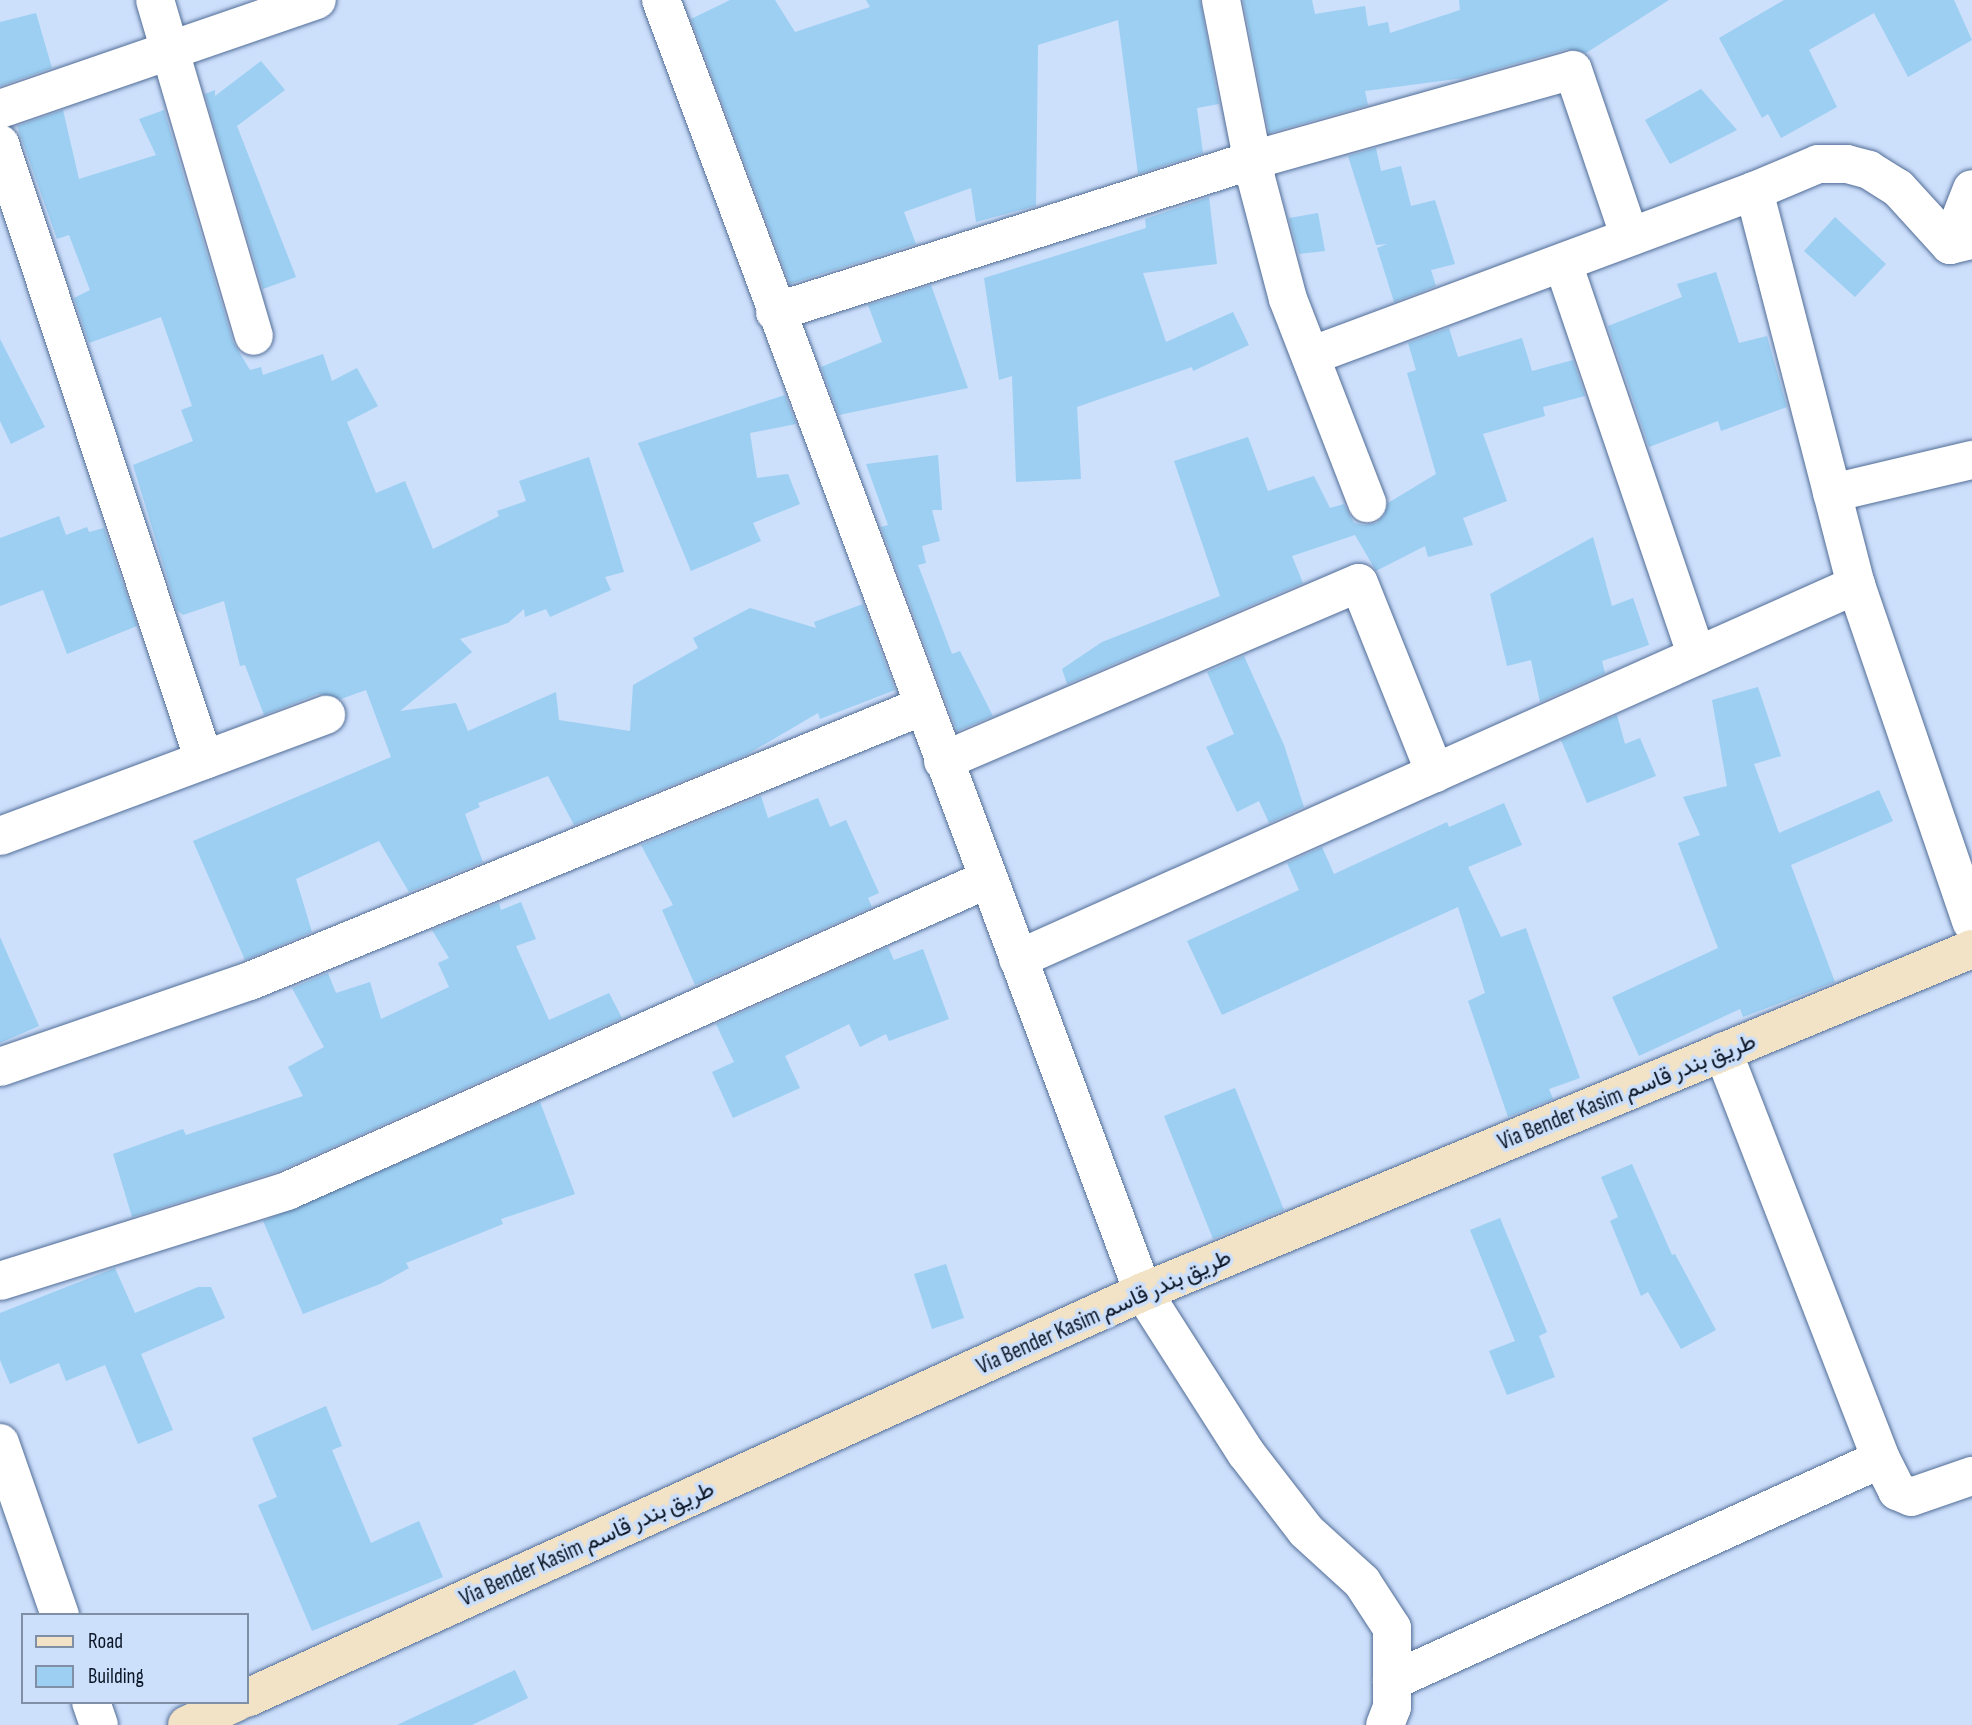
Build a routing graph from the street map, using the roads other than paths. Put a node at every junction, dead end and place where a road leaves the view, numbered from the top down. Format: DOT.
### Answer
graph roads {
  1 [pos="155,0"];
  2 [pos="317,0"];
  3 [pos="661,0"];
  4 [pos="1221,0"];
  5 [pos="169,49"];
  6 [pos="0,108"];
  7 [pos="0,144"];
  8 [pos="1253,160"];
  9 [pos="1972,188"];
  10 [pos="1754,191"];
  11 [pos="1630,237"];
  12 [pos="1961,242"];
  13 [pos="1563,263"];
  14 [pos="775,312"];
  15 [pos="254,336"];
  16 [pos="1311,356"];
  17 [pos="1972,460"];
  18 [pos="1832,493"];
  19 [pos="1367,503"];
  20 [pos="1856,585"];
  21 [pos="1697,656"];
  22 [pos="923,706"];
  23 [pos="326,715"];
  24 [pos="204,760"];
  25 [pos="943,761"];
  26 [pos="1435,773"];
  27 [pos="0,836"];
  28 [pos="988,879"];
  29 [pos="1972,923"];
  30 [pos="1972,949"];
  31 [pos="1018,960"];
  32 [pos="1723,1052"];
  33 [pos="0,1067"];
  34 [pos="0,1281"];
  35 [pos="1143,1292"];
  36 [pos="0,1443"];
  37 [pos="1881,1459"];
  38 [pos="1972,1476"];
  39 [pos="59,1613"];
  40 [pos="1392,1681"];
  41 [pos="248,1698"];
  42 [pos="92,1704"];
  43 [pos="99,1725"];
  44 [pos="1385,1725"];
  1 -- 5 [label="street"];
  2 -- 5 [label="street"];
  3 -- 14 [label="street"];
  4 -- 8 [label="street"];
  5 -- 6 [label="street"];
  5 -- 15 [label="street"];
  7 -- 24 [label="street"];
  8 -- 11 [label="street"];
  8 -- 14 [label="street"];
  8 -- 16 [label="street"];
  9 -- 12 [label="street"];
  10 -- 11 [label="street"];
  10 -- 12 [label="street"];
  10 -- 18 [label="street"];
  11 -- 13 [label="street"];
  13 -- 16 [label="street"];
  13 -- 21 [label="street"];
  14 -- 22 [label="street"];
  16 -- 19 [label="street"];
  17 -- 18 [label="street"];
  18 -- 20 [label="street"];
  20 -- 21 [label="street"];
  20 -- 29 [label="street"];
  21 -- 26 [label="street"];
  22 -- 25 [label="street"];
  22 -- 33 [label="street"];
  23 -- 24 [label="street"];
  24 -- 27 [label="street"];
  25 -- 26 [label="street"];
  25 -- 28 [label="street"];
  26 -- 31 [label="street"];
  28 -- 31 [label="street"];
  28 -- 34 [label="street"];
  30 -- 32 [label="street, Via Bender Kasim طريق بندر قاسم"];
  31 -- 35 [label="street"];
  32 -- 35 [label="street, Via Bender Kasim طريق بندر قاسم"];
  32 -- 37 [label="street"];
  35 -- 40 [label="street"];
  35 -- 41 [label="street, Via Bender Kasim طريق بندر قاسم"];
  36 -- 39 [label="street"];
  37 -- 38 [label="street"];
  37 -- 40 [label="street"];
  40 -- 44 [label="street"];
  42 -- 43 [label="street"];
}
